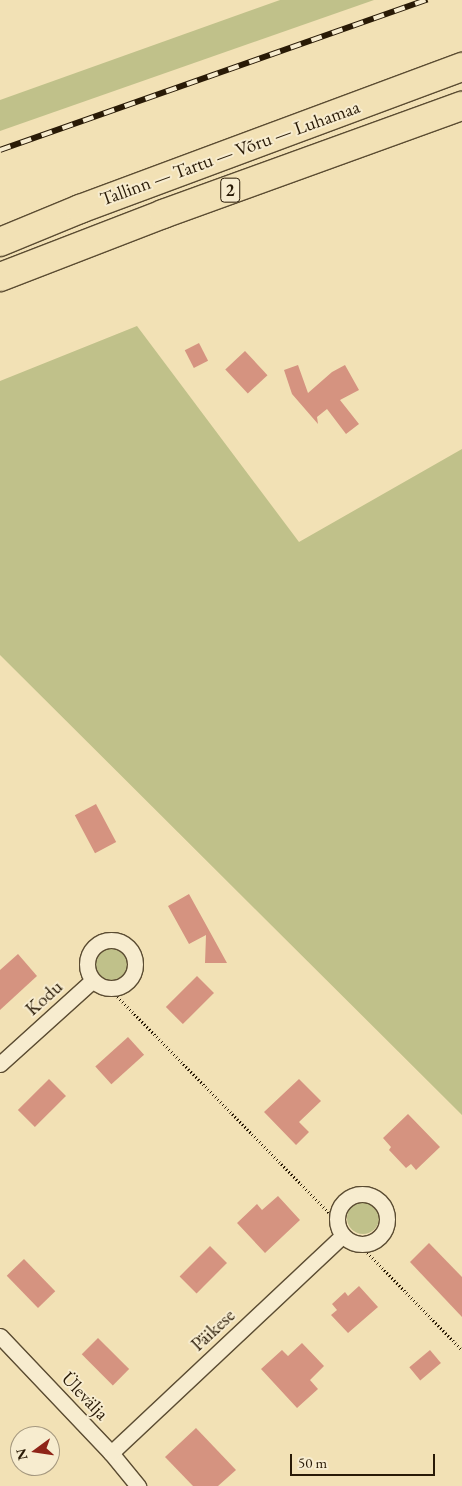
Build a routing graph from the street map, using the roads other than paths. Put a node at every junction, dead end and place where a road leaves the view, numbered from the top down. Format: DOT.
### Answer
graph roads {
  1 [pos="462,67"];
  2 [pos="462,106"];
  3 [pos="0,242"];
  4 [pos="0,277"];
  5 [pos="92,981"];
  6 [pos="0,1064"];
  7 [pos="342,1236"];
  8 [pos="0,1336"];
  9 [pos="110,1453"];
  10 [pos="138,1486"];
  1 -- 3 [label="highway, Tallinn — Tartu — Võru — Luhamaa / 2"];
  2 -- 4 [label="highway, Tallinn — Tartu — Võru — Luhamaa / 2"];
  5 -- 5 [label="street, Kodu"];
  5 -- 6 [label="street, Kodu"];
  7 -- 7 [label="street"];
  7 -- 9 [label="street, Päikese"];
  8 -- 9 [label="street, Ülevälja"];
  9 -- 10 [label="street, Ülevälja"];
}
